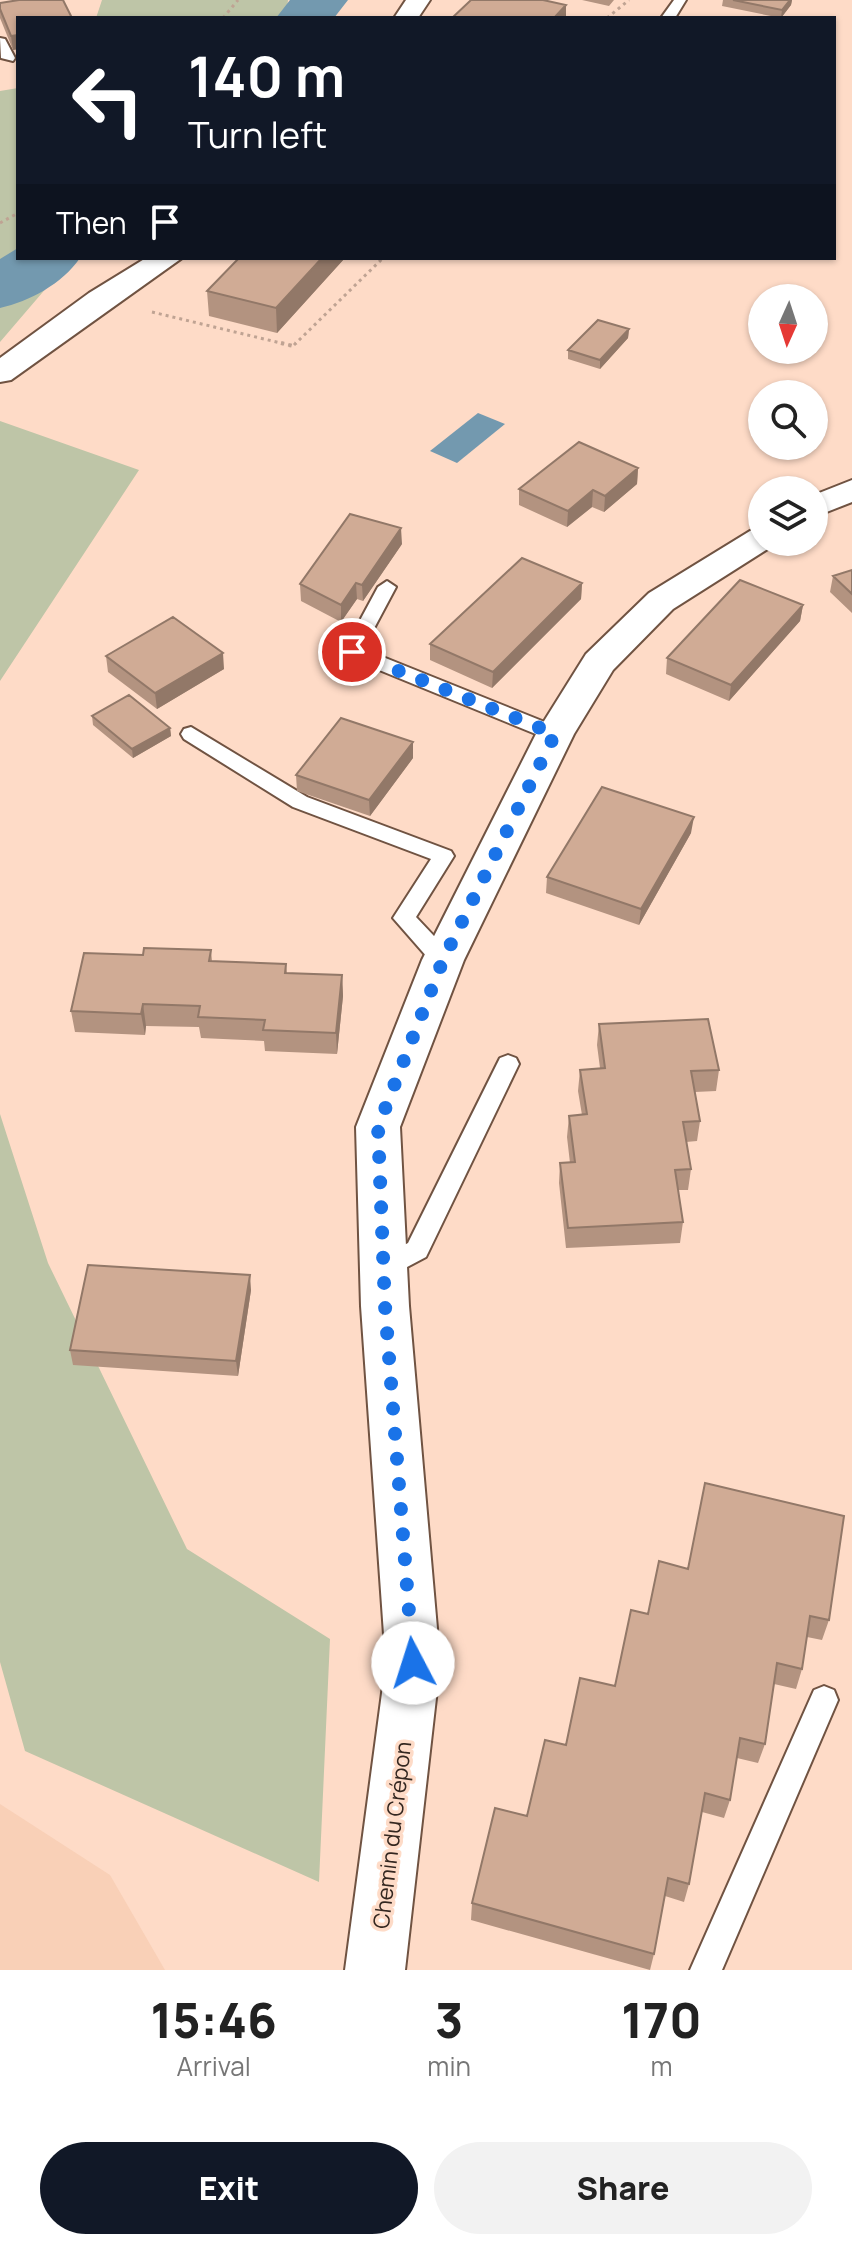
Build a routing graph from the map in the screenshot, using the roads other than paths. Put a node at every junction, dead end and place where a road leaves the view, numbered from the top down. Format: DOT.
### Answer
graph roads {
  1 [pos="0,42"];
  2 [pos="8,58"];
  3 [pos="164,260"];
  4 [pos="0,373"];
  5 [pos="852,490"];
  6 [pos="828,501"];
  7 [pos="748,547"];
  8 [pos="387,587"];
  9 [pos="191,734"];
  10 [pos="555,734"];
  11 [pos="443,960"];
  12 [pos="508,1064"];
  13 [pos="383,1268"];
  14 [pos="824,1700"];
  15 [pos="375,1970"];
  16 [pos="706,1970"];
  1 -- 2 [label="lane"];
  3 -- 4 [label="street"];
  5 -- 6 [label="street"];
  7 -- 10 [label="street, Chemin du Crépon"];
  8 -- 10 [label="lane"];
  9 -- 11 [label="lane"];
  10 -- 11 [label="street, Chemin du Crépon"];
  11 -- 13 [label="street, Chemin du Crépon"];
  12 -- 13 [label="lane"];
  13 -- 15 [label="street, Chemin du Crépon"];
  14 -- 16 [label="lane"];
}
